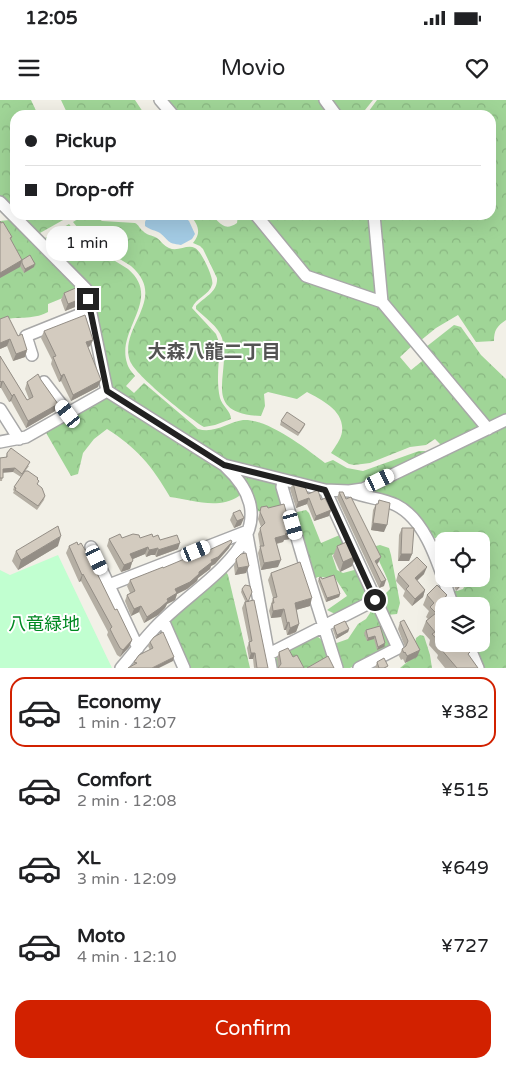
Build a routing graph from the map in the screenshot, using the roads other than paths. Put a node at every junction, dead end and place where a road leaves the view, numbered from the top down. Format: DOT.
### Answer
graph roads {
  1 [pos="160,100"];
  2 [pos="169,110"];
  3 [pos="0,202"];
  4 [pos="10,212"];
  5 [pos="18,220"];
  6 [pos="260,220"];
  7 [pos="374,220"];
  8 [pos="382,302"];
  9 [pos="91,310"];
  10 [pos="32,355"];
  11 [pos="44,382"];
  12 [pos="107,391"];
  13 [pos="0,409"];
  14 [pos="68,414"];
  15 [pos="506,420"];
  16 [pos="488,429"];
  17 [pos="19,439"];
  18 [pos="0,442"];
  19 [pos="224,465"];
  20 [pos="283,480"];
  21 [pos="325,490"];
  22 [pos="349,491"];
  23 [pos="248,533"];
  24 [pos="91,547"];
  25 [pos="109,585"];
  26 [pos="450,597"];
  27 [pos="375,600"];
  28 [pos="163,620"];
  29 [pos="324,626"];
  30 [pos="138,648"];
  31 [pos="471,652"];
  32 [pos="269,654"];
  33 [pos="121,668"];
  34 [pos="184,668"];
  35 [pos="271,668"];
  36 [pos="337,668"];
  37 [pos="359,668"];
  38 [pos="478,668"];
  1 -- 2 [label="street"];
  3 -- 4 [label="street"];
  5 -- 9 [label="street"];
  6 -- 8 [label="street"];
  7 -- 8 [label="street"];
  8 -- 16 [label="street"];
  9 -- 10 [label="street"];
  9 -- 12 [label="street"];
  11 -- 14 [label="street"];
  12 -- 14 [label="street"];
  12 -- 19 [label="street"];
  13 -- 17 [label="street"];
  14 -- 17 [label="street"];
  15 -- 16 [label="street"];
  16 -- 22 [label="street"];
  17 -- 18 [label="street"];
  19 -- 20 [label="street"];
  19 -- 23 [label="street"];
  20 -- 21 [label="street"];
  20 -- 29 [label="street"];
  21 -- 22 [label="street"];
  21 -- 27 [label="street"];
  22 -- 26 [label="street"];
  23 -- 25 [label="street"];
  23 -- 28 [label="street"];
  23 -- 32 [label="street"];
  24 -- 25 [label="street"];
  25 -- 30 [label="street"];
  27 -- 29 [label="street"];
  27 -- 37 [label="street"];
  28 -- 30 [label="street"];
  28 -- 34 [label="street"];
  29 -- 32 [label="street"];
  29 -- 36 [label="street"];
  30 -- 33 [label="street"];
  31 -- 38 [label="street"];
  32 -- 35 [label="street"];
}
